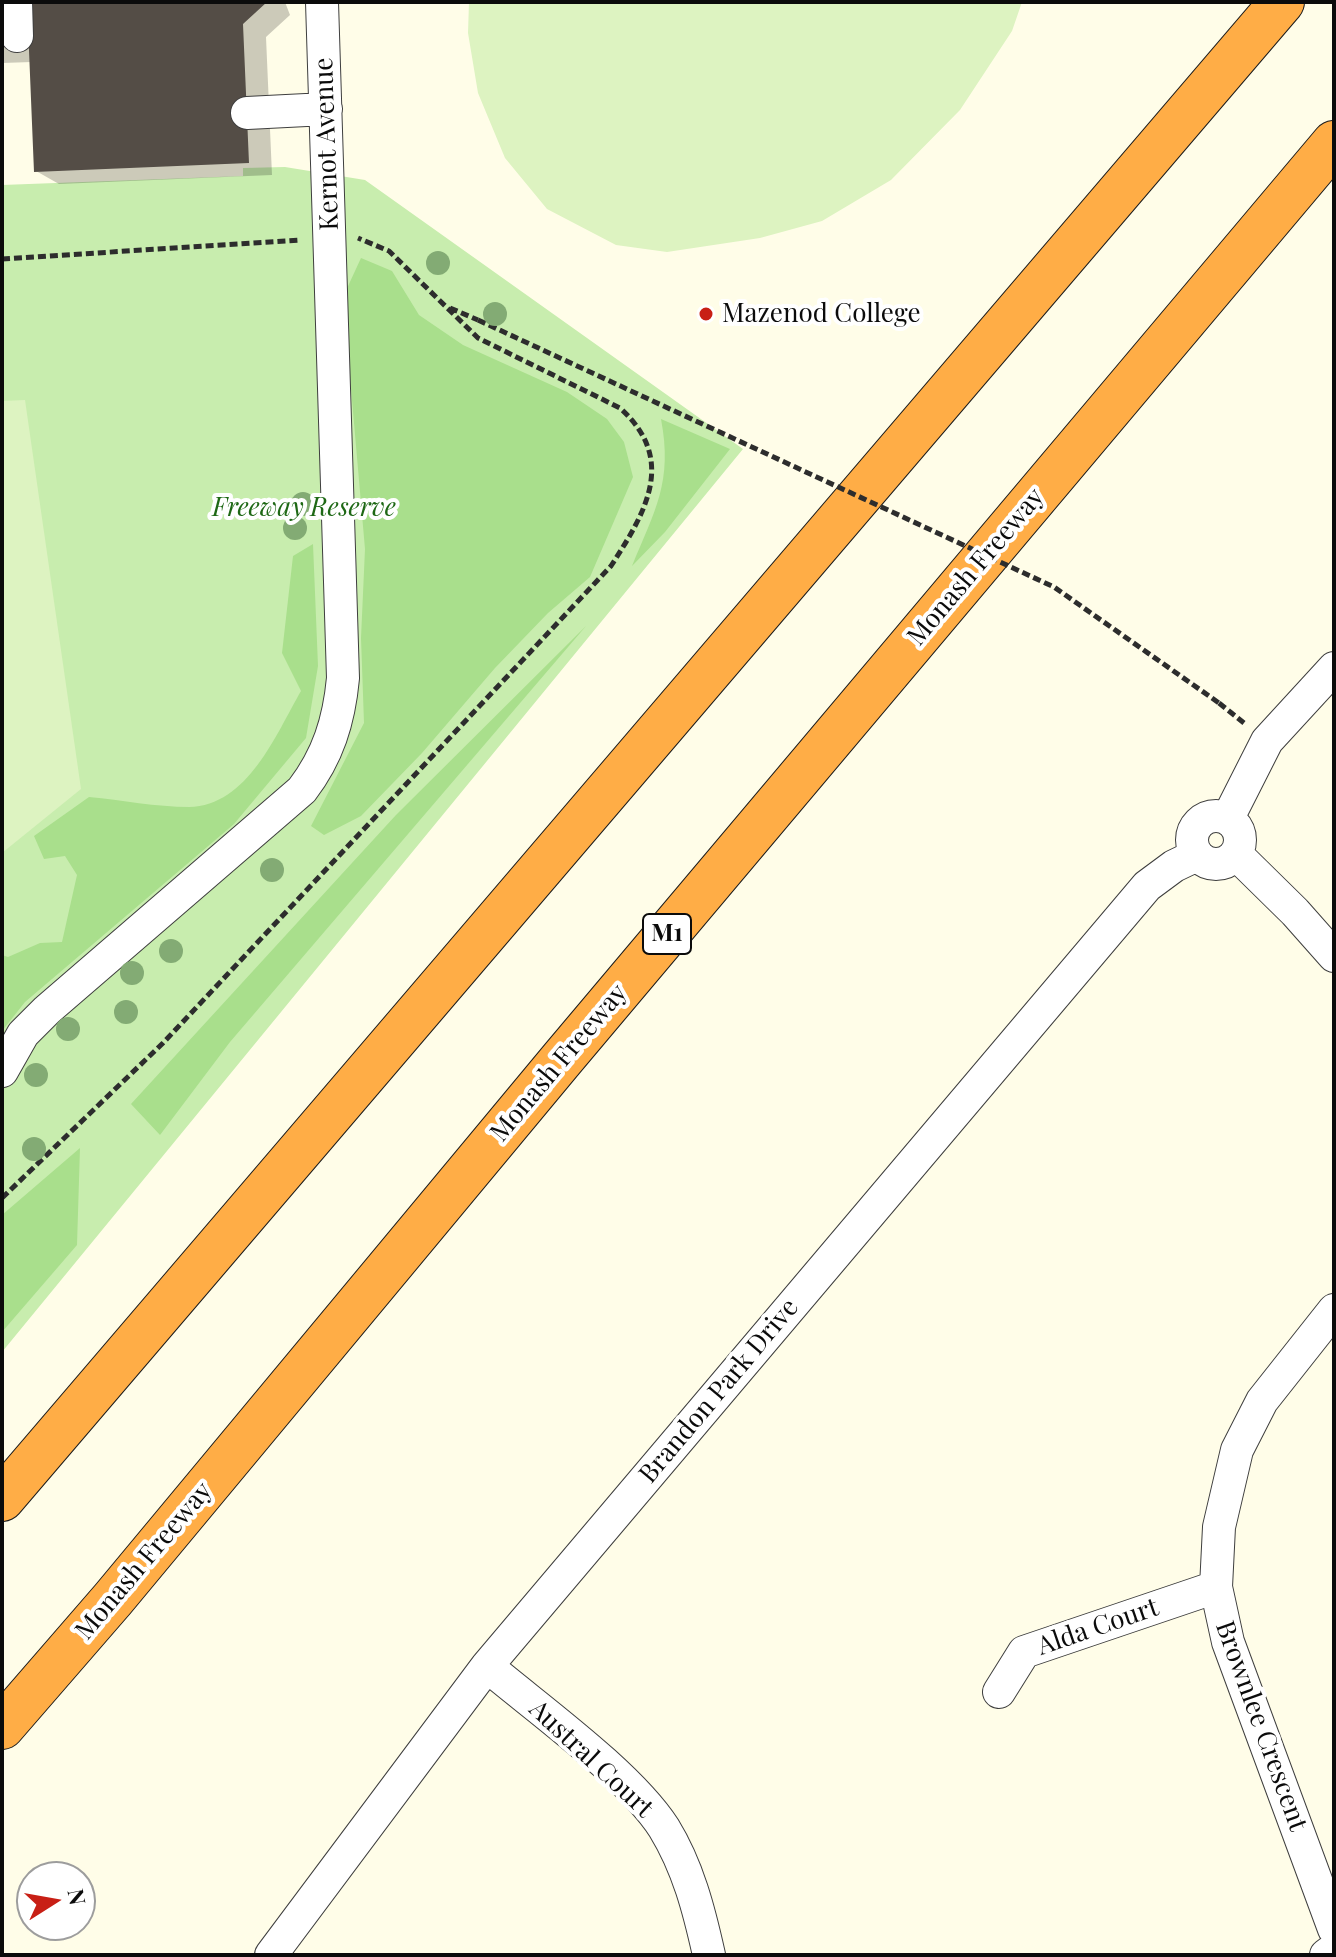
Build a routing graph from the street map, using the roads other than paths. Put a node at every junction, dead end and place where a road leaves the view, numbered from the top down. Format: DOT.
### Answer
graph roads {
  1 [pos="16,2"];
  2 [pos="322,2"];
  3 [pos="1282,2"];
  4 [pos="17,36"];
  5 [pos="326,109"];
  6 [pos="247,113"];
  7 [pos="1334,143"];
  8 [pos="1334,668"];
  9 [pos="1228,818"];
  10 [pos="1236,854"];
  11 [pos="1197,855"];
  12 [pos="1334,956"];
  13 [pos="2,1071"];
  14 [pos="1334,1310"];
  15 [pos="2,1499"];
  16 [pos="1216,1587"];
  17 [pos="113,1599"];
  18 [pos="487,1666"];
  19 [pos="999,1692"];
  20 [pos="2,1727"];
  21 [pos="2,1757"];
  22 [pos="1334,1929"];
  23 [pos="1334,1949"];
  24 [pos="271,1955"];
  25 [pos="709,1955"];
  26 [pos="1326,1955"];
  1 -- 4 [label="street"];
  2 -- 5 [label="street, Kernot Avenue"];
  3 -- 15 [label="highway"];
  5 -- 6 [label="street"];
  5 -- 13 [label="street, Kernot Avenue"];
  7 -- 17 [label="highway, Monash Freeway / M1"];
  8 -- 9 [label="street"];
  9 -- 10 [label="street"];
  9 -- 11 [label="street"];
  10 -- 11 [label="street"];
  10 -- 12 [label="street"];
  11 -- 18 [label="street, Brandon Park Drive"];
  14 -- 16 [label="street, Brownlee Crescent"];
  16 -- 19 [label="street, Alda Court"];
  16 -- 22 [label="street, Brownlee Crescent"];
  17 -- 20 [label="highway, Monash Freeway / M1"];
  17 -- 21 [label="highway"];
  18 -- 24 [label="street, Brandon Park Drive"];
  18 -- 25 [label="street, Austral Court"];
  23 -- 26 [label="street"];
}
